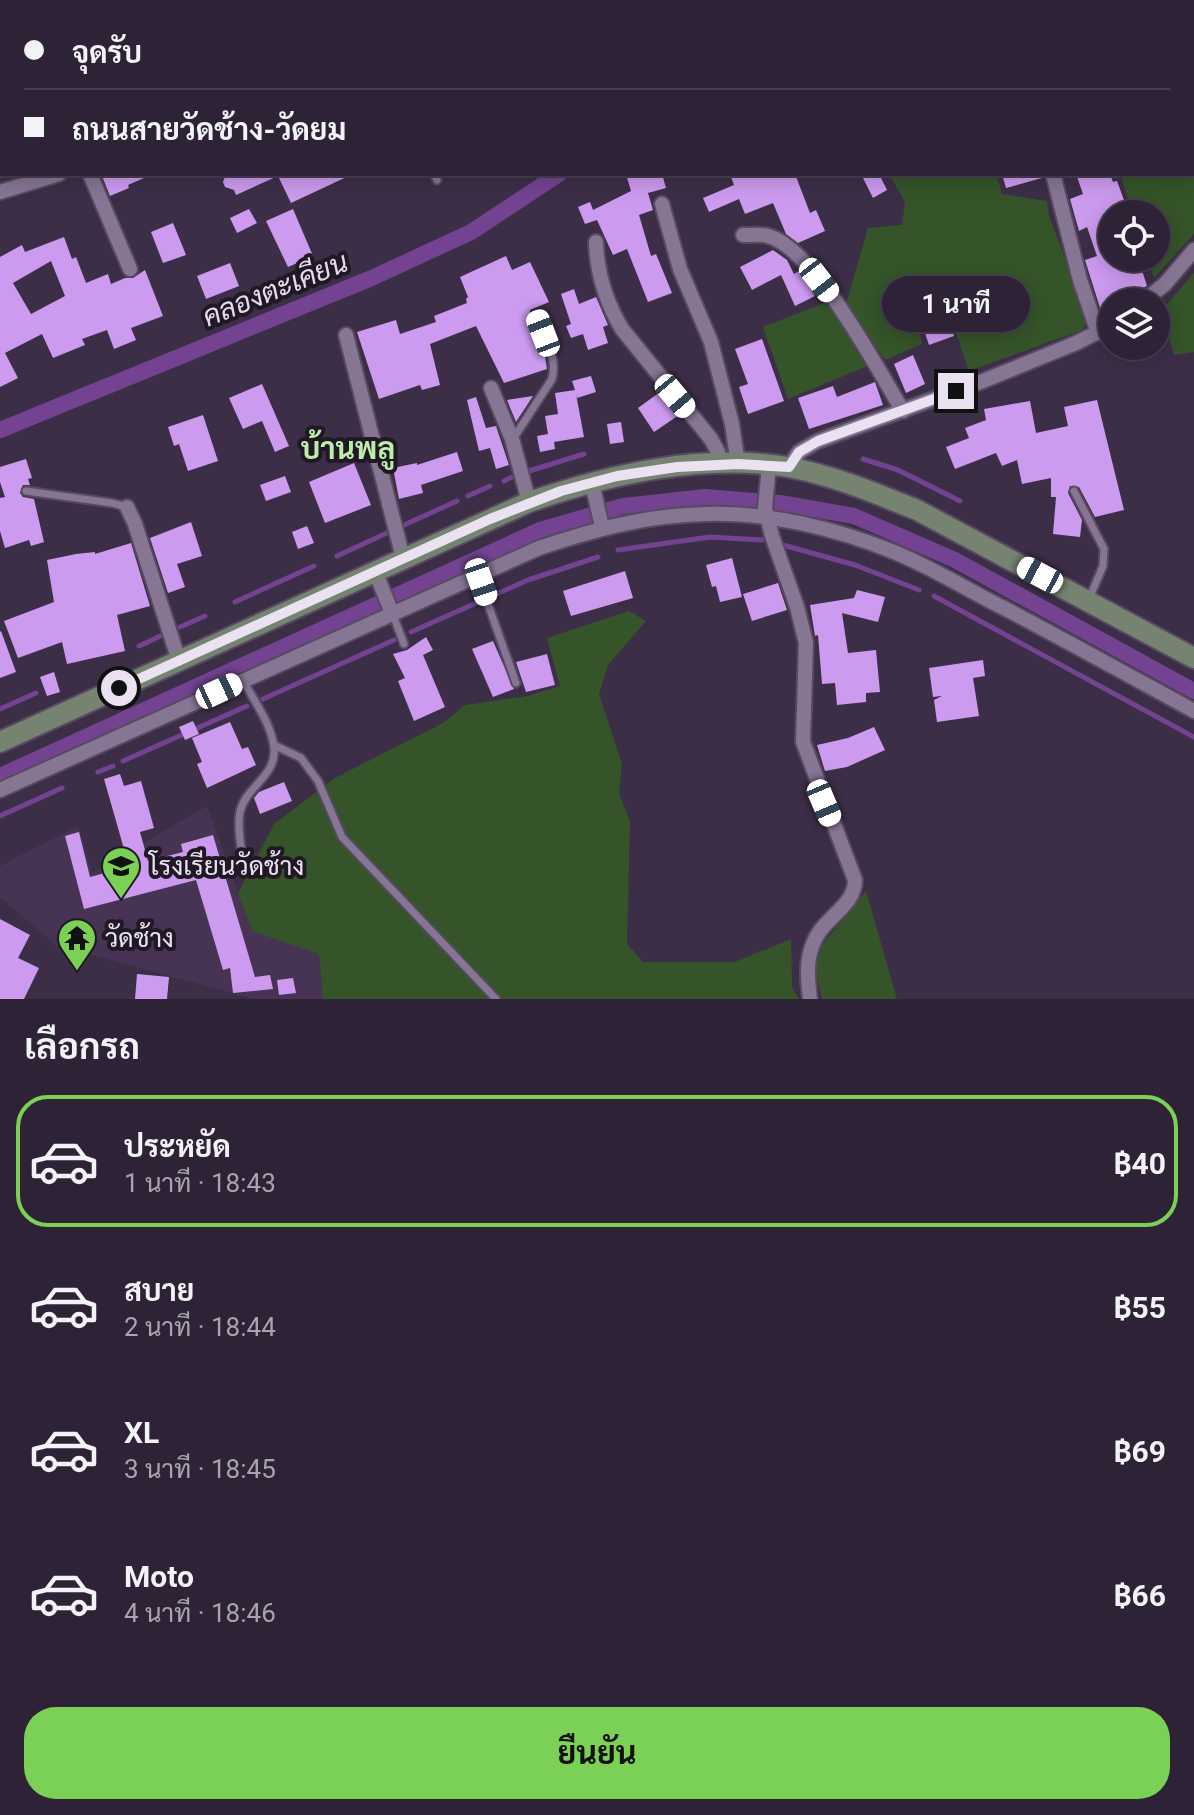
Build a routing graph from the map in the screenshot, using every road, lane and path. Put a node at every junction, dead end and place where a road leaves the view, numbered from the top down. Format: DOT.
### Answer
graph roads {
  1 [pos="52,176"];
  2 [pos="91,176"];
  3 [pos="1054,176"];
  4 [pos="0,192"];
  5 [pos="662,204"];
  6 [pos="743,235"];
  7 [pos="596,242"];
  8 [pos="1194,250"];
  9 [pos="130,269"];
  10 [pos="1160,288"];
  11 [pos="536,316"];
  12 [pos="1098,333"];
  13 [pos="346,335"];
  14 [pos="491,388"];
  15 [pos="903,411"];
  16 [pos="512,439"];
  17 [pos="729,465"];
  18 [pos="775,473"];
  19 [pos="593,490"];
  20 [pos="26,491"];
  21 [pos="1074,491"];
  22 [pos="529,502"];
  23 [pos="127,507"];
  24 [pos="766,513"];
  25 [pos="601,522"];
  26 [pos="403,558"];
  27 [pos="378,577"];
  28 [pos="479,578"];
  29 [pos="1089,601"];
  30 [pos="391,610"];
  31 [pos="404,644"];
  32 [pos="1194,658"];
  33 [pos="179,661"];
  34 [pos="243,680"];
  35 [pos="516,683"];
  36 [pos="1194,711"];
  37 [pos="0,742"];
  38 [pos="274,745"];
  39 [pos="0,790"];
  40 [pos="243,862"];
  41 [pos="496,999"];
  42 [pos="810,999"];
  1 -- 4 [label="street"];
  2 -- 9 [label="street"];
  3 -- 12 [label="street"];
  5 -- 17 [label="street"];
  6 -- 15 [label="street"];
  7 -- 17 [label="street"];
  8 -- 10 [label="street"];
  11 -- 16 [label="lane"];
  12 -- 15 [label="street"];
  13 -- 26 [label="street"];
  14 -- 16 [label="street"];
  15 -- 18 [label="street"];
  16 -- 22 [label="street"];
  17 -- 18 [label="main road"];
  17 -- 19 [label="main road"];
  18 -- 24 [label="street"];
  18 -- 29 [label="main road"];
  19 -- 22 [label="main road"];
  19 -- 25 [label="street"];
  20 -- 23 [label="lane"];
  21 -- 29 [label="lane"];
  22 -- 26 [label="main road"];
  23 -- 33 [label="street"];
  24 -- 25 [label="street"];
  24 -- 36 [label="street"];
  24 -- 42 [label="street"];
  25 -- 28 [label="street"];
  26 -- 27 [label="main road"];
  27 -- 30 [label="street"];
  27 -- 33 [label="main road"];
  28 -- 30 [label="street"];
  28 -- 35 [label="lane"];
  29 -- 32 [label="main road"];
  30 -- 31 [label="lane"];
  30 -- 34 [label="street"];
  33 -- 37 [label="main road"];
  34 -- 38 [label="lane"];
  34 -- 39 [label="street"];
  38 -- 40 [label="lane"];
  38 -- 41 [label="lane"];
}
